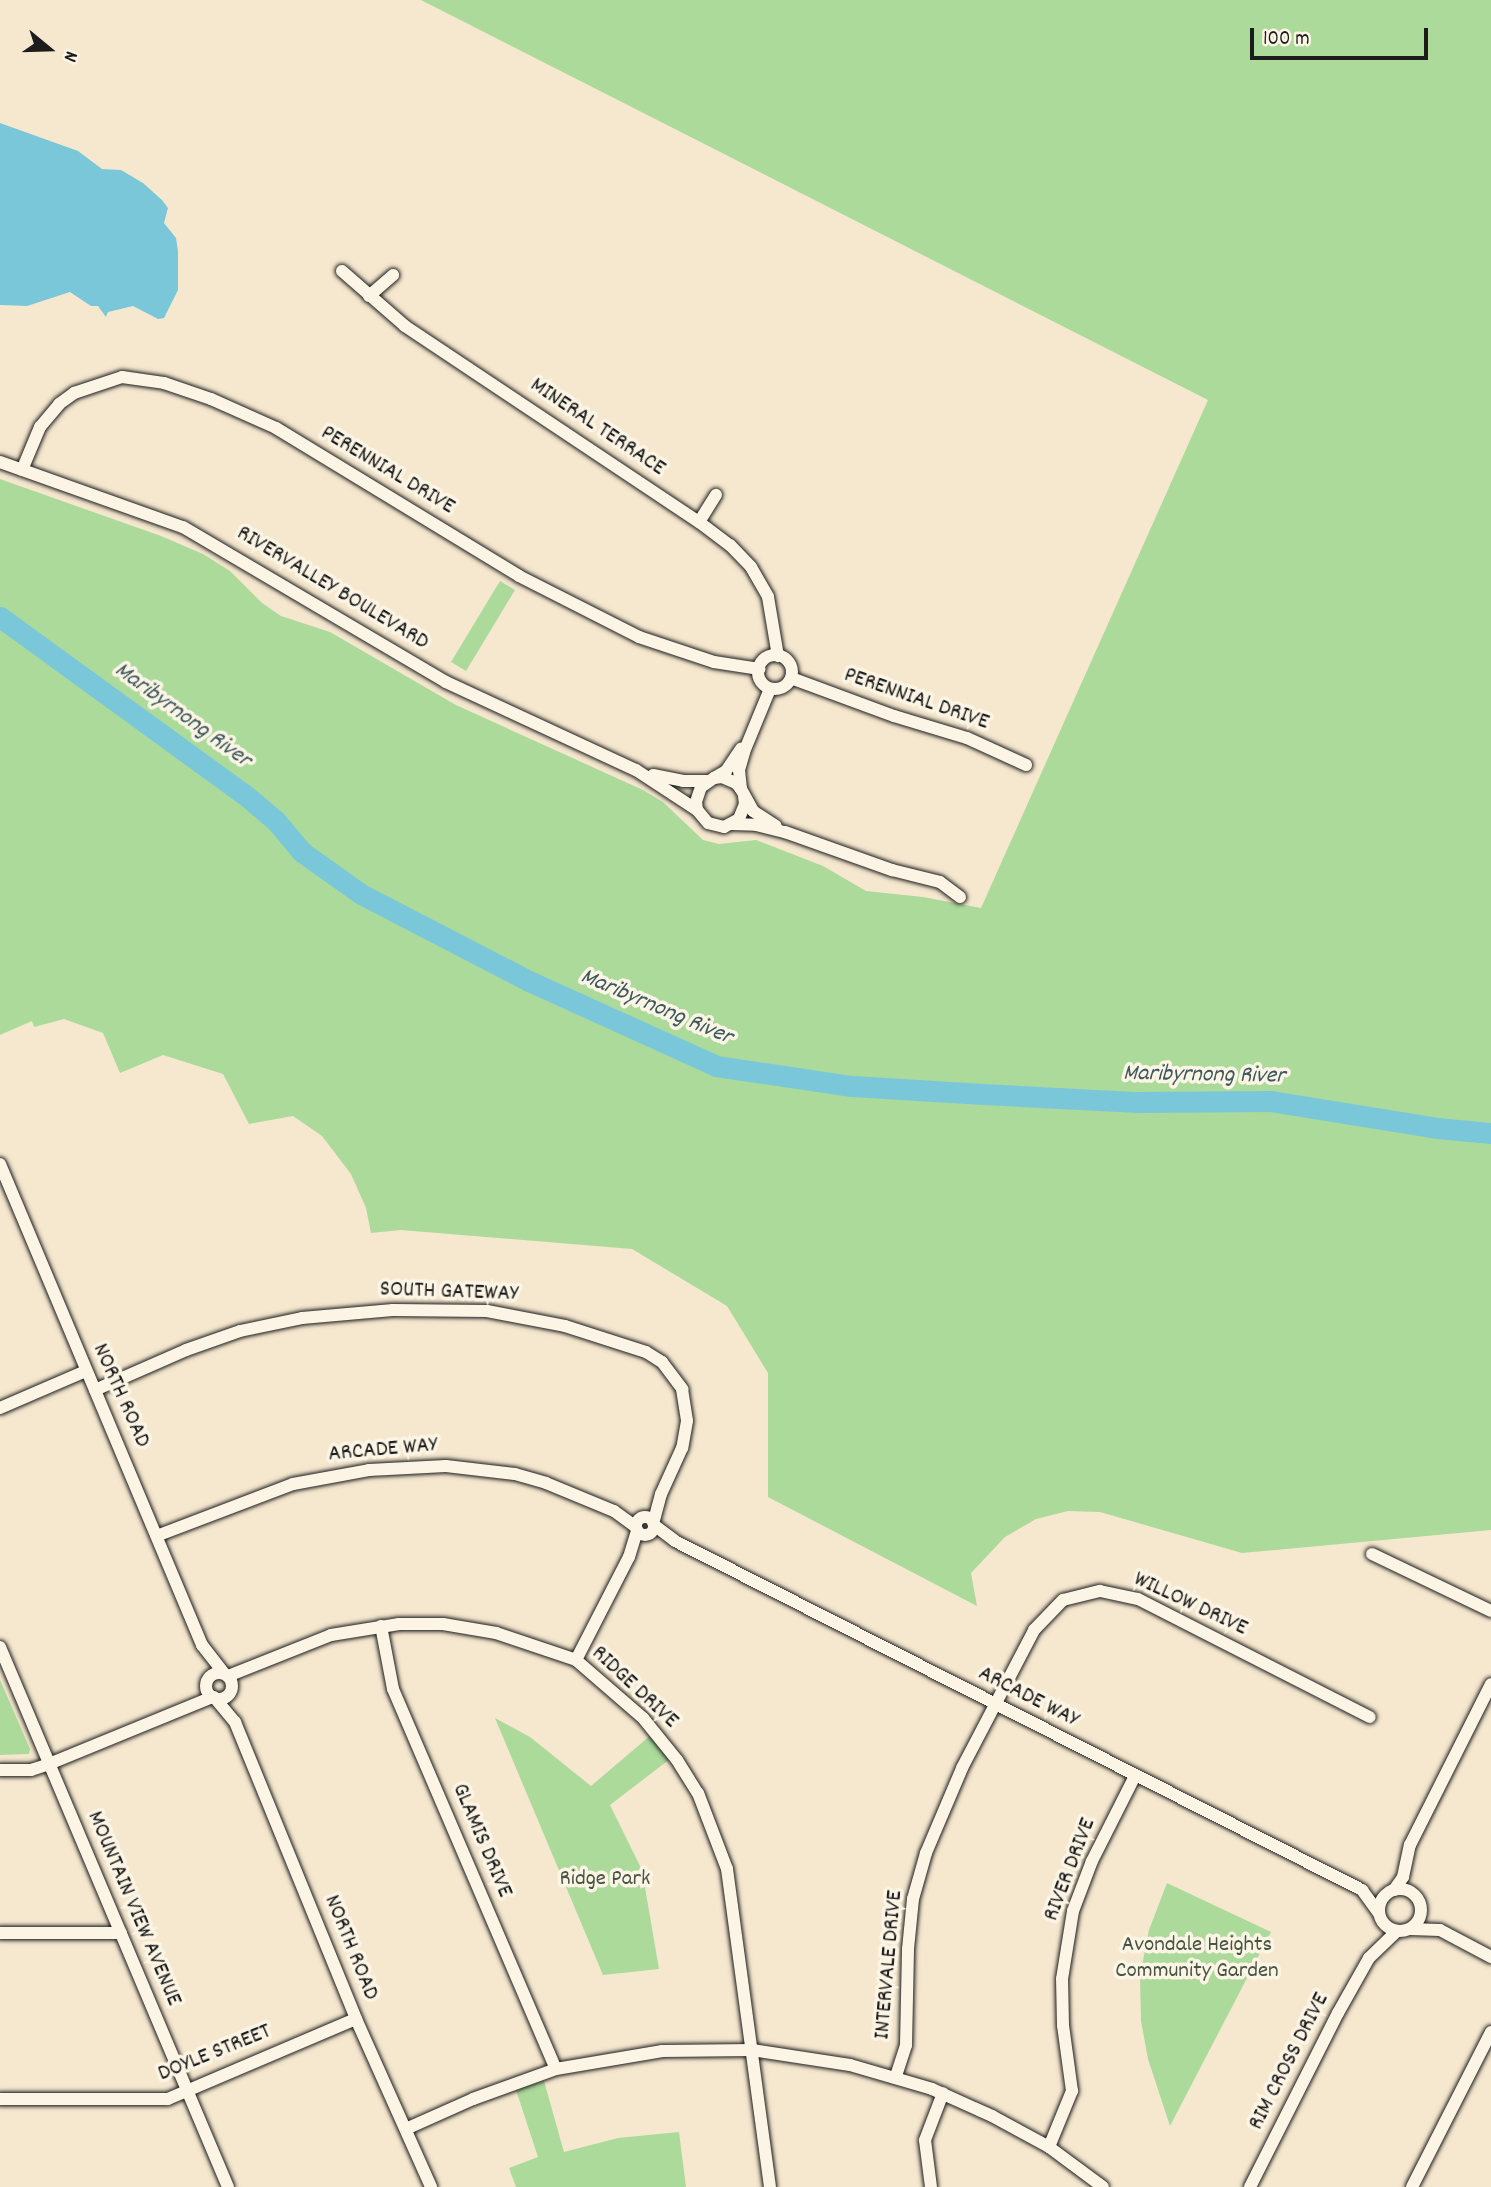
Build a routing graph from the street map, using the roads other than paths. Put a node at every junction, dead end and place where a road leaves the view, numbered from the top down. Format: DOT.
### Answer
graph roads {
  1 [pos="342,271"];
  2 [pos="393,275"];
  3 [pos="369,296"];
  4 [pos="0,462"];
  5 [pos="22,470"];
  6 [pos="716,495"];
  7 [pos="699,522"];
  8 [pos="778,656"];
  9 [pos="759,669"];
  10 [pos="791,678"];
  11 [pos="770,689"];
  12 [pos="751,733"];
  13 [pos="1026,765"];
  14 [pos="636,770"];
  15 [pos="711,780"];
  16 [pos="743,792"];
  17 [pos="697,810"];
  18 [pos="732,824"];
  19 [pos="785,832"];
  20 [pos="960,897"];
  21 [pos="0,1164"];
  22 [pos="86,1371"];
  23 [pos="95,1390"];
  24 [pos="0,1408"];
  25 [pos="645,1526"];
  26 [pos="159,1535"];
  27 [pos="1372,1554"];
  28 [pos="1491,1611"];
  29 [pos="381,1626"];
  30 [pos="0,1647"];
  31 [pos="576,1660"];
  32 [pos="222,1681"];
  33 [pos="1491,1684"];
  34 [pos="213,1697"];
  35 [pos="994,1704"];
  36 [pos="183,1707"];
  37 [pos="1370,1717"];
  38 [pos="235,1723"];
  39 [pos="49,1764"];
  40 [pos="0,1770"];
  41 [pos="1135,1776"];
  42 [pos="1406,1868"];
  43 [pos="1362,1891"];
  44 [pos="1391,1892"];
  45 [pos="1418,1902"];
  46 [pos="1380,1916"];
  47 [pos="1404,1930"];
  48 [pos="1440,1930"];
  49 [pos="0,1933"];
  50 [pos="121,1933"];
  51 [pos="1491,1957"];
  52 [pos="1369,1958"];
  53 [pos="356,2019"];
  54 [pos="1491,2032"];
  55 [pos="752,2050"];
  56 [pos="556,2069"];
  57 [pos="896,2076"];
  58 [pos="187,2090"];
  59 [pos="943,2093"];
  60 [pos="0,2099"];
  61 [pos="408,2128"];
  62 [pos="1049,2147"];
  63 [pos="229,2187"];
  64 [pos="431,2187"];
  65 [pos="770,2187"];
  66 [pos="931,2187"];
  67 [pos="1103,2187"];
  68 [pos="1250,2187"];
  69 [pos="1412,2187"];
  1 -- 3 [label="street, MINERAL TERRACE"];
  2 -- 3 [label="street"];
  3 -- 7 [label="street, MINERAL TERRACE"];
  4 -- 5 [label="street, RIVERVALLEY BOULEVARD"];
  5 -- 9 [label="street, PERENNIAL DRIVE"];
  5 -- 14 [label="street, RIVERVALLEY BOULEVARD"];
  6 -- 7 [label="street"];
  7 -- 8 [label="street, MINERAL TERRACE"];
  8 -- 9 [label="street"];
  8 -- 10 [label="street"];
  9 -- 11 [label="street"];
  10 -- 11 [label="street"];
  10 -- 13 [label="street, PERENNIAL DRIVE"];
  11 -- 12 [label="street"];
  12 -- 15 [label="street"];
  12 -- 16 [label="street"];
  14 -- 15 [label="street, RIVERVALLEY BOULEVARD"];
  14 -- 17 [label="street, RIVERVALLEY BOULEVARD"];
  15 -- 16 [label="street"];
  15 -- 17 [label="street"];
  16 -- 18 [label="street"];
  16 -- 19 [label="street"];
  17 -- 18 [label="street"];
  18 -- 19 [label="street"];
  19 -- 20 [label="street"];
  21 -- 22 [label="street, NORTH ROAD"];
  22 -- 23 [label="street, NORTH ROAD"];
  22 -- 24 [label="street"];
  23 -- 25 [label="street, SOUTH GATEWAY"];
  23 -- 26 [label="street, NORTH ROAD"];
  25 -- 26 [label="street, ARCADE WAY"];
  25 -- 31 [label="street, SOUTH GATEWAY"];
  25 -- 35 [label="street, ARCADE WAY"];
  26 -- 32 [label="street, NORTH ROAD"];
  27 -- 28 [label="street"];
  29 -- 31 [label="street, RIDGE DRIVE"];
  29 -- 32 [label="street, RIDGE DRIVE"];
  29 -- 56 [label="street, GLAMIS DRIVE"];
  30 -- 39 [label="street, MOUNTAIN VIEW AVENUE"];
  31 -- 55 [label="street, RIDGE DRIVE"];
  32 -- 34 [label="street, NORTH ROAD"];
  32 -- 34 [label="street, RIDGE DRIVE"];
  32 -- 36 [label="street"];
  32 -- 38 [label="street, NORTH ROAD"];
  33 -- 42 [label="street"];
  34 -- 36 [label="street, RIDGE DRIVE"];
  34 -- 38 [label="street, NORTH ROAD"];
  35 -- 37 [label="street, WILLOW DRIVE"];
  35 -- 41 [label="street, ARCADE WAY"];
  35 -- 57 [label="street, INTERVALE DRIVE"];
  36 -- 39 [label="street, RIDGE DRIVE"];
  38 -- 53 [label="street, NORTH ROAD"];
  39 -- 40 [label="street, RIDGE DRIVE"];
  39 -- 50 [label="street, MOUNTAIN VIEW AVENUE"];
  41 -- 43 [label="street, ARCADE WAY"];
  41 -- 62 [label="street, RIVER DRIVE"];
  42 -- 44 [label="street"];
  42 -- 45 [label="street"];
  43 -- 44 [label="street, ARCADE WAY"];
  43 -- 46 [label="street, ARCADE WAY"];
  44 -- 45 [label="street"];
  44 -- 46 [label="street"];
  45 -- 47 [label="street"];
  45 -- 48 [label="street"];
  46 -- 47 [label="street"];
  46 -- 52 [label="street, RIM CROSS DRIVE"];
  47 -- 48 [label="street"];
  47 -- 52 [label="street, RIM CROSS DRIVE"];
  48 -- 51 [label="street"];
  49 -- 50 [label="street"];
  50 -- 58 [label="street, MOUNTAIN VIEW AVENUE"];
  52 -- 68 [label="street, RIM CROSS DRIVE"];
  53 -- 58 [label="street, DOYLE STREET"];
  53 -- 61 [label="street, NORTH ROAD"];
  54 -- 69 [label="street"];
  55 -- 56 [label="street"];
  55 -- 57 [label="street"];
  55 -- 65 [label="street, RIDGE DRIVE"];
  56 -- 61 [label="street"];
  57 -- 59 [label="street"];
  58 -- 60 [label="street, DOYLE STREET"];
  58 -- 63 [label="street, MOUNTAIN VIEW AVENUE"];
  59 -- 62 [label="street"];
  59 -- 66 [label="street"];
  61 -- 64 [label="street, NORTH ROAD"];
  62 -- 67 [label="street"];
}
